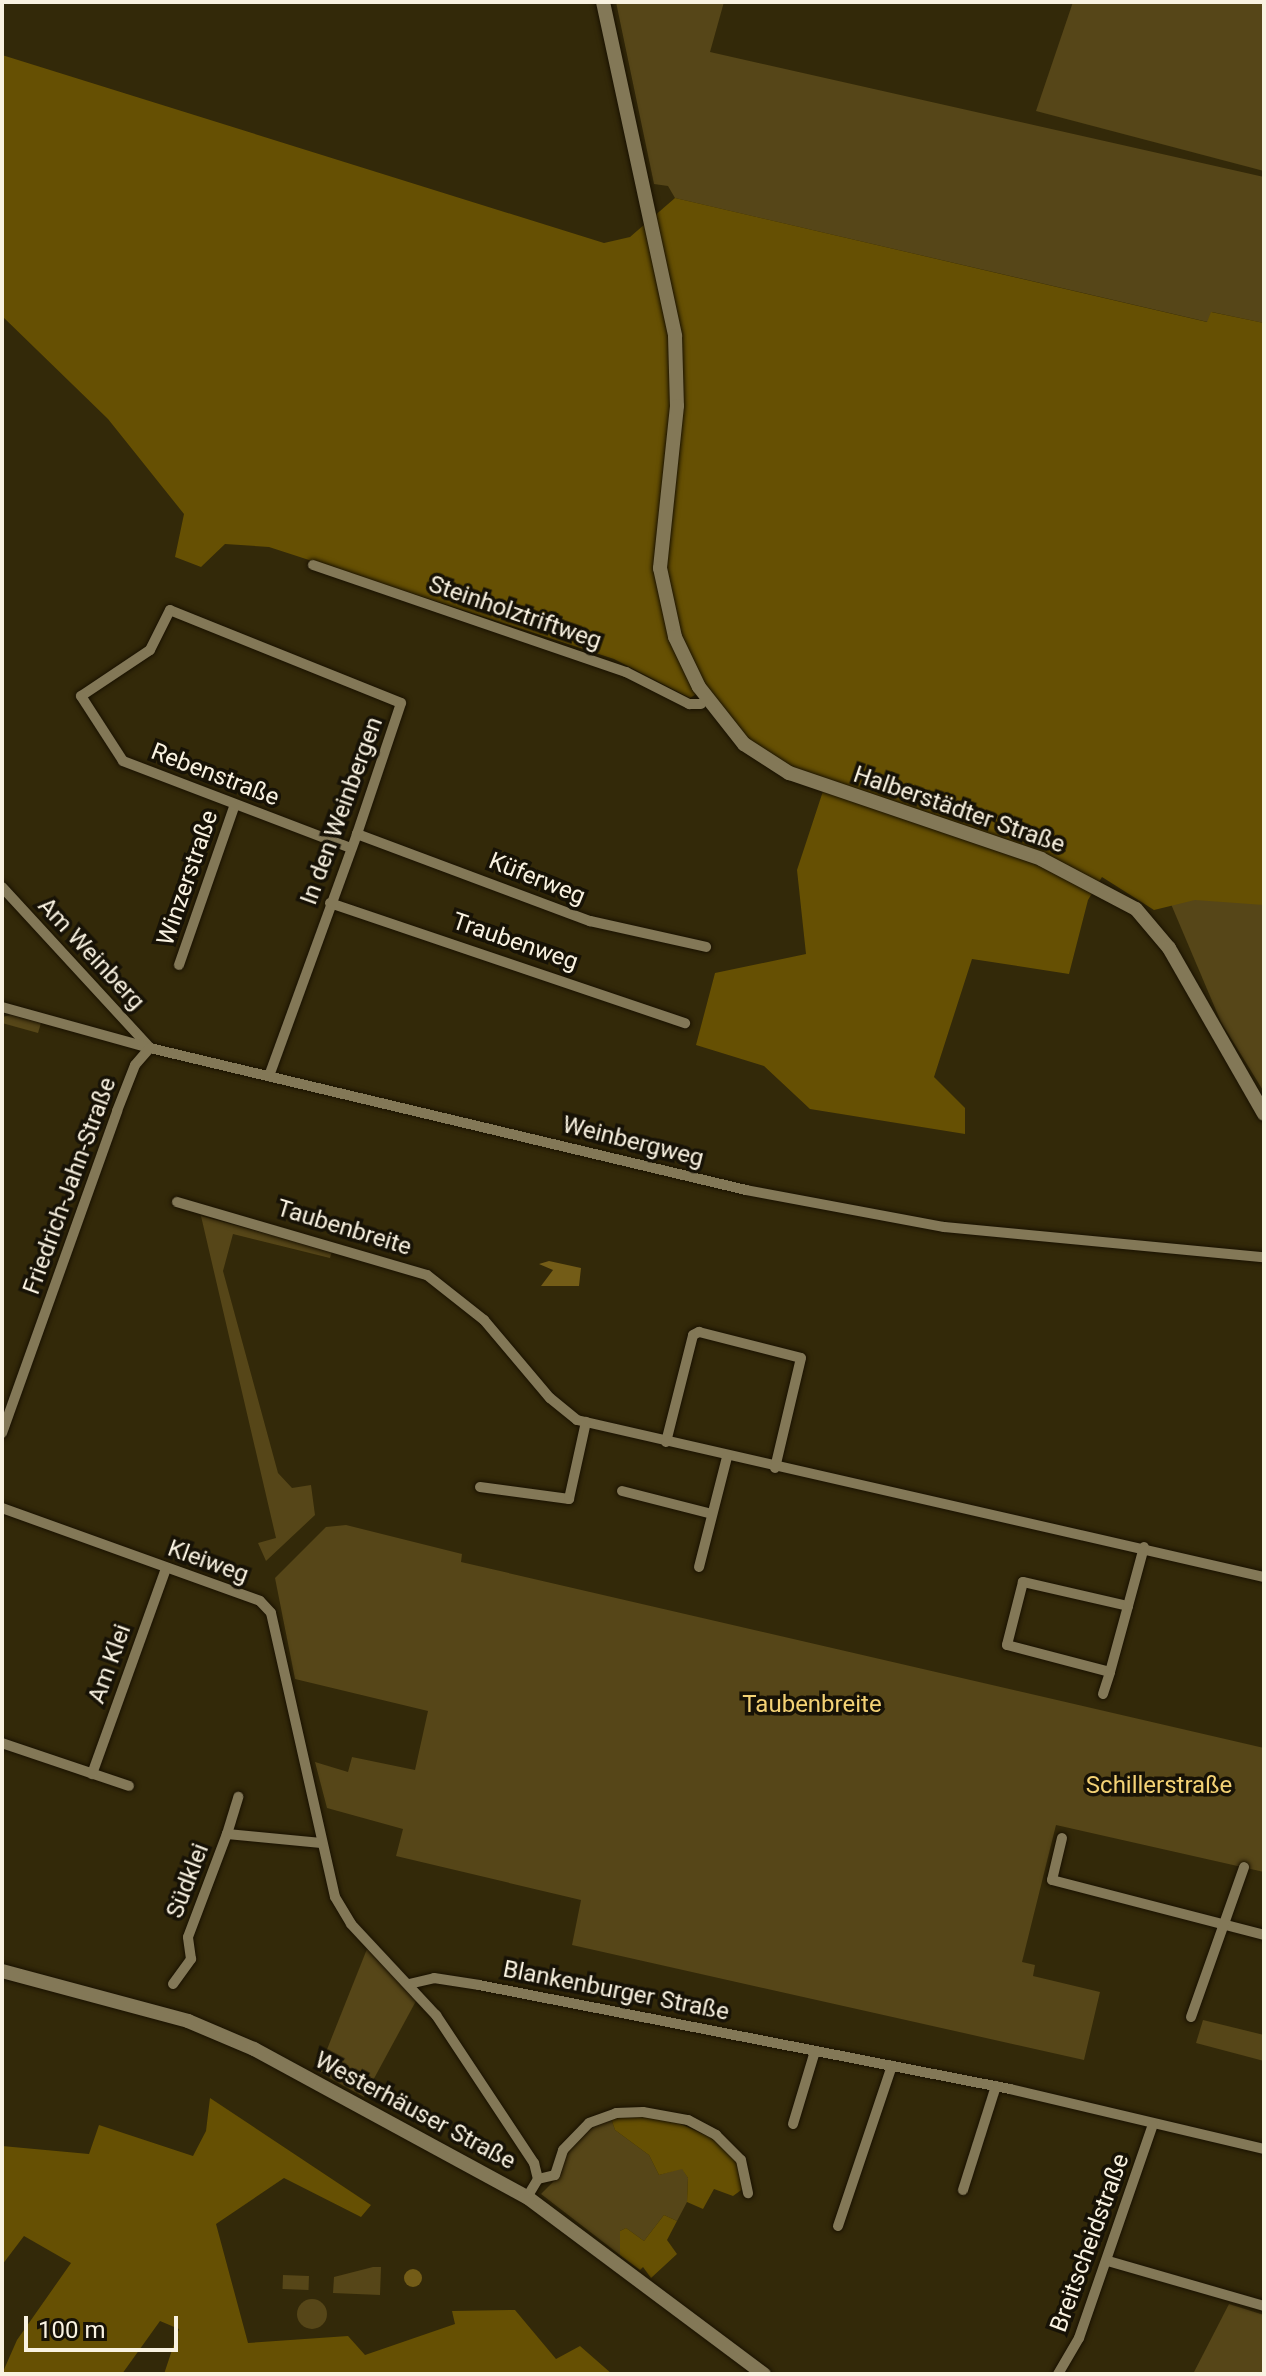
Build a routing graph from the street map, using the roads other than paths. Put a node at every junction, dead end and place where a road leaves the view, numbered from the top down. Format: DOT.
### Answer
graph roads {
  1 [pos="603,2"];
  2 [pos="313,565"];
  3 [pos="170,610"];
  4 [pos="701,704"];
  5 [pos="235,804"];
  6 [pos="357,834"];
  7 [pos="351,848"];
  8 [pos="2,887"];
  9 [pos="330,903"];
  10 [pos="706,947"];
  11 [pos="179,965"];
  12 [pos="2,1007"];
  13 [pos="685,1023"];
  14 [pos="150,1048"];
  15 [pos="269,1076"];
  16 [pos="1264,1114"];
  17 [pos="177,1202"];
  18 [pos="1264,1257"];
  19 [pos="586,1422"];
  20 [pos="2,1433"];
  21 [pos="666,1442"];
  22 [pos="727,1457"];
  23 [pos="775,1468"];
  24 [pos="480,1487"];
  25 [pos="622,1491"];
  26 [pos="2,1508"];
  27 [pos="712,1514"];
  28 [pos="1144,1547"];
  29 [pos="699,1567"];
  30 [pos="166,1568"];
  31 [pos="1264,1577"];
  32 [pos="1128,1606"];
  33 [pos="1110,1672"];
  34 [pos="1103,1694"];
  35 [pos="2,1743"];
  36 [pos="92,1774"];
  37 [pos="129,1786"];
  38 [pos="238,1797"];
  39 [pos="227,1834"];
  40 [pos="1062,1838"];
  41 [pos="322,1843"];
  42 [pos="1244,1867"];
  43 [pos="1225,1925"];
  44 [pos="1264,1935"];
  45 [pos="2,1971"];
  46 [pos="173,1984"];
  47 [pos="409,1984"];
  48 [pos="1191,2017"];
  49 [pos="815,2051"];
  50 [pos="892,2066"];
  51 [pos="996,2086"];
  52 [pos="793,2124"];
  53 [pos="1153,2124"];
  54 [pos="1264,2149"];
  55 [pos="538,2179"];
  56 [pos="963,2190"];
  57 [pos="748,2193"];
  58 [pos="527,2197"];
  59 [pos="838,2226"];
  60 [pos="1108,2261"];
  61 [pos="1264,2306"];
  62 [pos="764,2374"];
  63 [pos="1058,2374"];
  1 -- 16 [label="main road, Halberstädter Straße"];
  2 -- 4 [label="street, Steinholztriftweg"];
  3 -- 5 [label="street, Rebenstraße"];
  3 -- 6 [label="street, In den Weinbergen"];
  5 -- 7 [label="street, Rebenstraße"];
  5 -- 11 [label="street, Winzerstraße"];
  6 -- 7 [label="street, In den Weinbergen"];
  6 -- 10 [label="street, Küferweg"];
  7 -- 9 [label="street, In den Weinbergen"];
  8 -- 14 [label="street, Am Weinberg"];
  9 -- 13 [label="street, Traubenweg"];
  9 -- 15 [label="street, In den Weinbergen"];
  12 -- 14 [label="street, Weinbergweg"];
  14 -- 15 [label="street, Weinbergweg"];
  14 -- 20 [label="street, Friedrich-Jahn-Straße"];
  15 -- 18 [label="street, Weinbergweg"];
  17 -- 19 [label="street, Taubenbreite"];
  19 -- 21 [label="street, Taubenbreite"];
  19 -- 24 [label="street"];
  21 -- 22 [label="street, Taubenbreite"];
  21 -- 23 [label="street"];
  22 -- 23 [label="street, Taubenbreite"];
  22 -- 27 [label="street"];
  23 -- 28 [label="street, Taubenbreite"];
  25 -- 27 [label="street"];
  26 -- 30 [label="street, Kleiweg"];
  27 -- 29 [label="street"];
  28 -- 31 [label="street, Taubenbreite"];
  28 -- 32 [label="street"];
  30 -- 36 [label="street, Am Klei"];
  30 -- 41 [label="street, Kleiweg"];
  32 -- 33 [label="street"];
  32 -- 33 [label="street"];
  33 -- 34 [label="street"];
  35 -- 36 [label="street"];
  36 -- 37 [label="street"];
  38 -- 39 [label="street, Südklei"];
  39 -- 41 [label="street, Südklei"];
  39 -- 46 [label="street, Südklei"];
  40 -- 43 [label="street"];
  41 -- 47 [label="street, Kleiweg"];
  42 -- 43 [label="street"];
  43 -- 44 [label="street"];
  43 -- 48 [label="street"];
  45 -- 58 [label="main road, Westerhäuser Straße"];
  47 -- 49 [label="street, Blankenburger Straße"];
  47 -- 55 [label="street"];
  49 -- 50 [label="street, Blankenburger Straße"];
  49 -- 52 [label="street"];
  50 -- 51 [label="street, Blankenburger Straße"];
  50 -- 59 [label="street"];
  51 -- 53 [label="street, Blankenburger Straße"];
  51 -- 56 [label="street"];
  53 -- 54 [label="street, Blankenburger Straße"];
  53 -- 60 [label="street, Breitscheidstraße"];
  55 -- 57 [label="street"];
  55 -- 58 [label="street"];
  58 -- 62 [label="main road, Westerhäuser Straße"];
  60 -- 61 [label="street"];
  60 -- 63 [label="street, Breitscheidstraße"];
}
